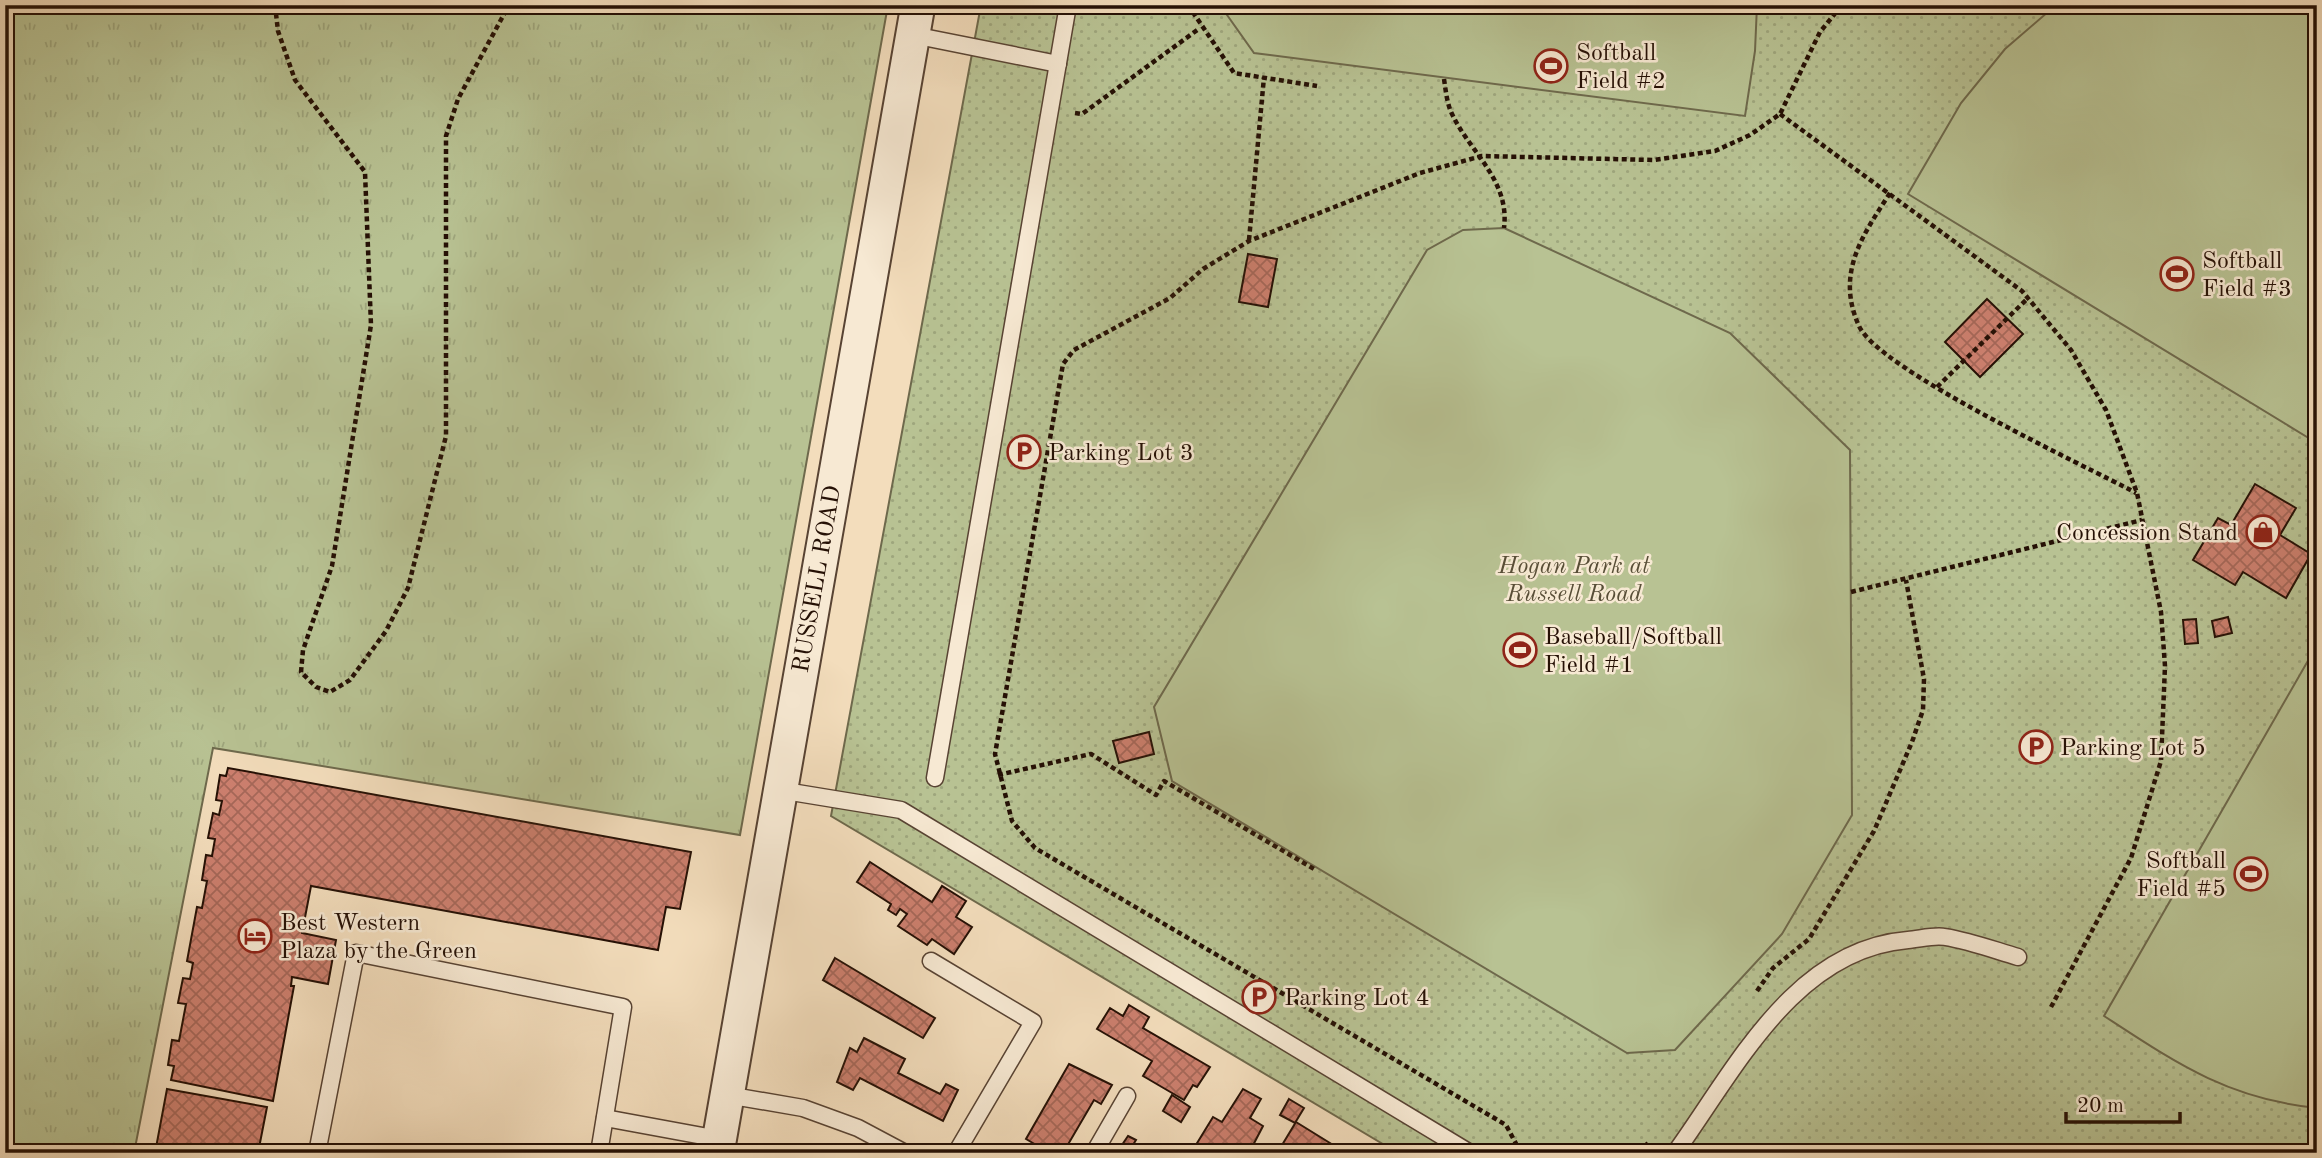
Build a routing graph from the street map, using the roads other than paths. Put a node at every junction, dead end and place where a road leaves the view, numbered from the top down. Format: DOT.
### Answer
graph roads {
  1 [pos="1068,5"];
  2 [pos="915,20"];
  3 [pos="1058,64"];
  4 [pos="935,778"];
  5 [pos="779,790"];
  6 [pos="2018,957"];
  7 [pos="931,961"];
  8 [pos="727,1095"];
  9 [pos="1127,1096"];
  10 [pos="605,1118"];
  11 [pos="718,1146"];
  12 [pos="317,1153"];
  13 [pos="599,1153"];
  14 [pos="905,1153"];
  15 [pos="956,1153"];
  16 [pos="1094,1153"];
  17 [pos="1470,1153"];
  18 [pos="1675,1153"];
  1 -- 3 [label="lane"];
  2 -- 3 [label="lane"];
  2 -- 5 [label="street, RUSSELL ROAD"];
  3 -- 4 [label="lane"];
  5 -- 8 [label="street, RUSSELL ROAD"];
  5 -- 17 [label="lane"];
  6 -- 18 [label="lane"];
  7 -- 15 [label="lane"];
  8 -- 11 [label="street, RUSSELL ROAD"];
  8 -- 14 [label="lane"];
  9 -- 16 [label="lane"];
  10 -- 11 [label="lane"];
  10 -- 12 [label="lane"];
  10 -- 13 [label="lane"];
}
